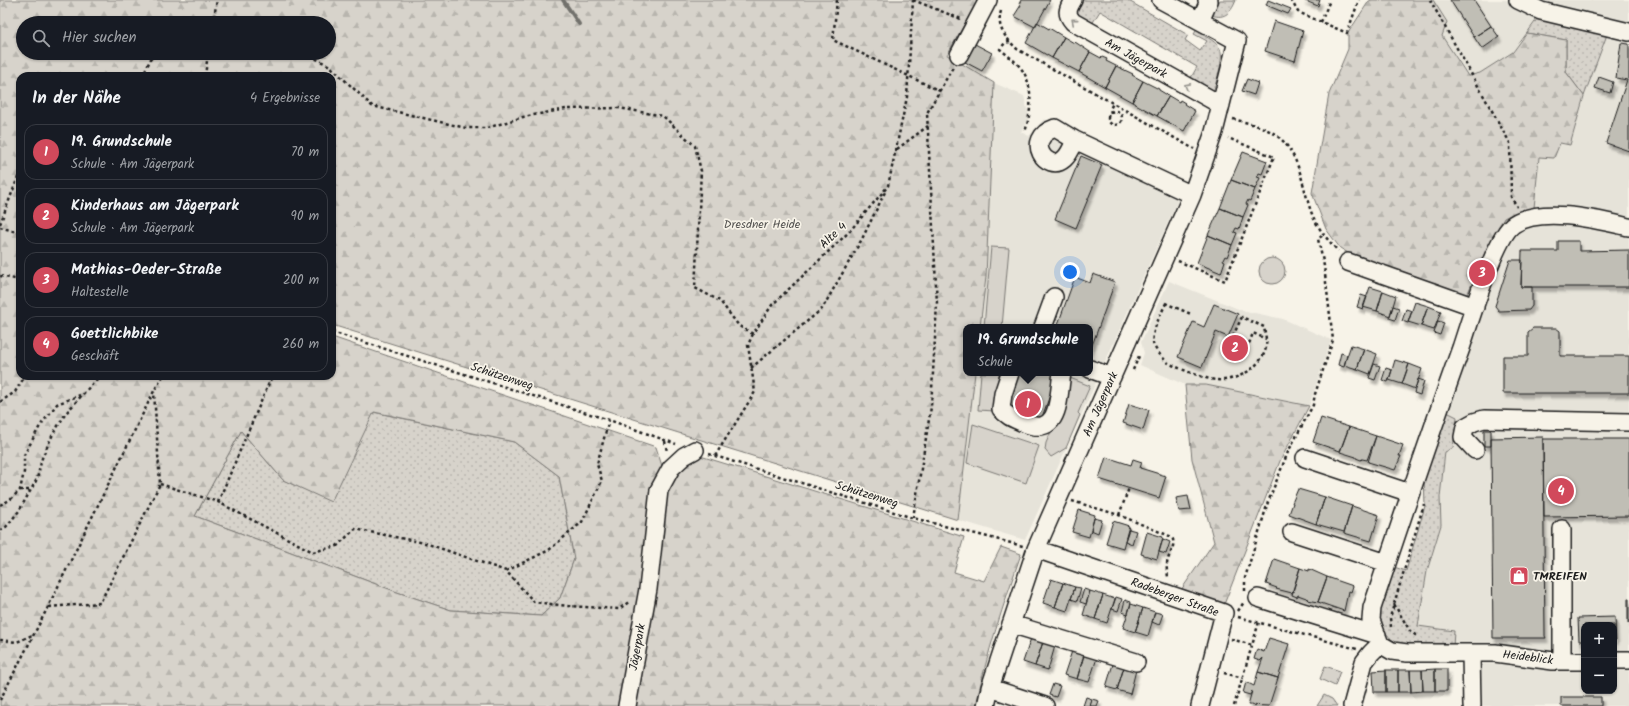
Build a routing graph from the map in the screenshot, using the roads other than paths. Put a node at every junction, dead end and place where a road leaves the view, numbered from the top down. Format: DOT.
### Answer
graph roads {
  1 [pos="1073,0"];
  2 [pos="1161,0"];
  3 [pos="1207,0"];
  4 [pos="1518,0"];
  5 [pos="985,5"];
  6 [pos="1200,21"];
  7 [pos="1629,32"];
  8 [pos="959,55"];
  9 [pos="1220,110"];
  10 [pos="1075,140"];
  11 [pos="1192,195"];
  12 [pos="1629,227"];
  13 [pos="1348,262"];
  14 [pos="1054,297"];
  15 [pos="1475,307"];
  16 [pos="1044,324"];
  17 [pos="1093,370"];
  18 [pos="1009,376"];
  19 [pos="1062,376"];
  20 [pos="1112,377"];
  21 [pos="1629,422"];
  22 [pos="695,450"];
  23 [pos="1475,450"];
  24 [pos="1305,458"];
  25 [pos="1416,496"];
  26 [pos="1562,530"];
  27 [pos="1292,532"];
  28 [pos="1036,549"];
  29 [pos="1386,563"];
  30 [pos="1258,598"];
  31 [pos="1011,624"];
  32 [pos="1376,644"];
  33 [pos="1471,653"];
  34 [pos="1617,660"];
  35 [pos="1629,660"];
  36 [pos="1562,661"];
  37 [pos="1581,661"];
  38 [pos="1136,662"];
  39 [pos="990,688"];
  40 [pos="627,706"];
  41 [pos="986,706"];
  42 [pos="1046,706"];
  43 [pos="1200,706"];
  44 [pos="1352,706"];
  45 [pos="1472,706"];
  9 -- 1 [label="street, Am Jägerpark, one-way"];
  2 -- 6 [label="street, Am Jägerpark"];
  3 -- 6 [label="street"];
  4 -- 7 [label="street"];
  5 -- 8 [label="street"];
  6 -- 9 [label="street, Am Jägerpark"];
  9 -- 11 [label="street, Am Jägerpark"];
  10 -- 11 [label="street"];
  11 -- 20 [label="street, Am Jägerpark"];
  12 -- 15 [label="street"];
  13 -- 15 [label="street"];
  14 -- 16 [label="street"];
  15 -- 25 [label="street"];
  17 -- 20 [label="street"];
  18 -- 19 [label="street"];
  20 -- 28 [label="street, Am Jägerpark"];
  21 -- 23 [label="street"];
  22 -- 40 [label="street, Jägerpark"];
  24 -- 25 [label="street"];
  25 -- 29 [label="street"];
  26 -- 36 [label="street"];
  27 -- 29 [label="street"];
  28 -- 31 [label="street, Am Jägerpark"];
  28 -- 43 [label="street, Radeberger Straße"];
  29 -- 32 [label="street"];
  30 -- 32 [label="street, Heideblick"];
  31 -- 38 [label="street"];
  31 -- 39 [label="street, Am Jägerpark"];
  32 -- 33 [label="street, Heideblick"];
  32 -- 44 [label="street"];
  33 -- 36 [label="street, Heideblick"];
  33 -- 45 [label="street"];
  34 -- 35 [label="street"];
  36 -- 37 [label="street, Heideblick"];
  39 -- 41 [label="street, Am Jägerpark"];
  39 -- 42 [label="street"];
}
